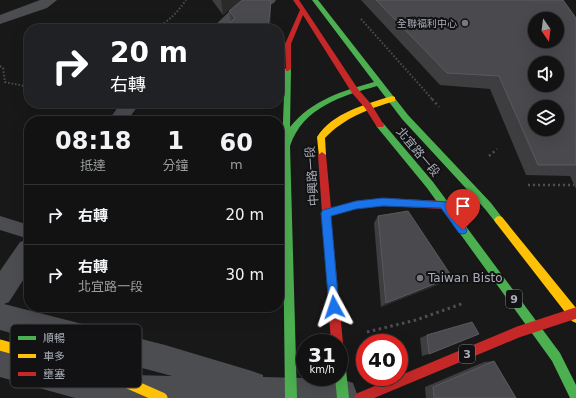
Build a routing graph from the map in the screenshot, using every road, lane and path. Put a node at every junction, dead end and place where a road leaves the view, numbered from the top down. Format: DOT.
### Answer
graph roads {
  1 [pos="50,0"];
  2 [pos="186,0"];
  3 [pos="269,0"];
  4 [pos="296,0"];
  5 [pos="315,0"];
  6 [pos="302,11"];
  7 [pos="360,18"];
  8 [pos="0,20"];
  9 [pos="163,24"];
  10 [pos="224,24"];
  11 [pos="0,66"];
  12 [pos="378,83"];
  13 [pos="24,86"];
  14 [pos="355,90"];
  15 [pos="392,99"];
  16 [pos="368,106"];
  17 [pos="439,107"];
  18 [pos="127,108"];
  19 [pos="121,116"];
  20 [pos="286,147"];
  21 [pos="497,149"];
  22 [pos="489,156"];
  23 [pos="528,185"];
  24 [pos="574,185"];
  25 [pos="444,204"];
  26 [pos="326,213"];
  27 [pos="0,223"];
  28 [pos="24,230"];
  29 [pos="24,257"];
  30 [pos="0,293"];
  31 [pos="576,313"];
  32 [pos="0,317"];
  33 [pos="576,317"];
  34 [pos="28,324"];
  35 [pos="336,334"];
  36 [pos="0,345"];
  37 [pos="10,348"];
  38 [pos="142,353"];
  39 [pos="0,363"];
  40 [pos="10,366"];
  41 [pos="346,386"];
  42 [pos="93,388"];
  43 [pos="139,388"];
  44 [pos="284,395"];
  45 [pos="349,397"];
  46 [pos="162,398"];
  47 [pos="576,398"];
  1 -- 8 [label="street"];
  2 -- 9 [label="path"];
  3 -- 10 [label="street"];
  4 -- 6 [label="main road, 北宜路一段 / 9"];
  5 -- 12 [label="main road, 北宜路一段"];
  6 -- 14 [label="main road, 北宜路一段 / 9"];
  6 -- 20 [label="main road, 中興路一段"];
  7 -- 17 [label="path"];
  11 -- 13 [label="path"];
  12 -- 14 [label="main road, 中興路一段"];
  12 -- 15 [label="main road, 北宜路一段"];
  14 -- 16 [label="main road, 北宜路一段 / 9"];
  14 -- 20 [label="main road, 中興路一段"];
  15 -- 16 [label="main road, 中興路一段"];
  15 -- 33 [label="main road, 北宜路一段"];
  16 -- 25 [label="main road, 北宜路一段 / 9"];
  16 -- 26 [label="main road, 中興路一段"];
  18 -- 19 [label="street"];
  20 -- 44 [label="main road, 中興路一段"];
  21 -- 22 [label="path"];
  23 -- 24 [label="path"];
  25 -- 26 [label="main road"];
  25 -- 47 [label="main road, 北宜路一段 / 9"];
  26 -- 35 [label="main road, 中興路一段"];
  27 -- 28 [label="lane"];
  29 -- 30 [label="street"];
  31 -- 45 [label="main road, 3, bridge"];
  32 -- 34 [label="street"];
  36 -- 37 [label="main road, bridge"];
  38 -- 44 [label="street"];
  39 -- 40 [label="street"];
  41 -- 45 [label="main road"];
  42 -- 44 [label="street"];
  43 -- 46 [label="main road, bridge"];
  44 -- 45 [label="street"];
}
